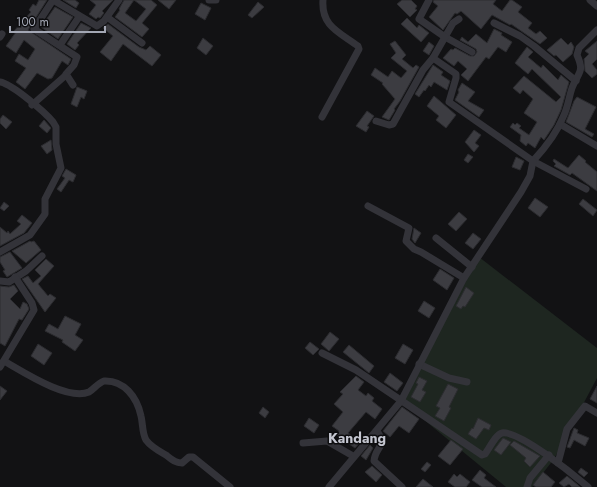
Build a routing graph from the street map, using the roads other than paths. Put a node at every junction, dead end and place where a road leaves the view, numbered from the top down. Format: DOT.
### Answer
graph roads {
  1 [pos="53,0"];
  2 [pos="119,0"];
  3 [pos="209,0"];
  4 [pos="216,0"];
  5 [pos="323,0"];
  6 [pos="429,0"];
  7 [pos="590,0"];
  8 [pos="597,6"];
  9 [pos="79,17"];
  10 [pos="107,17"];
  11 [pos="459,19"];
  12 [pos="494,23"];
  13 [pos="597,30"];
  14 [pos="445,37"];
  15 [pos="142,43"];
  16 [pos="60,45"];
  17 [pos="472,52"];
  18 [pos="433,58"];
  19 [pos="66,75"];
  20 [pos="576,81"];
  21 [pos="0,82"];
  22 [pos="73,85"];
  23 [pos="32,105"];
  24 [pos="322,117"];
  25 [pos="376,121"];
  26 [pos="560,124"];
  27 [pos="597,146"];
  28 [pos="533,161"];
  29 [pos="586,189"];
  30 [pos="368,206"];
  31 [pos="436,238"];
  32 [pos="0,252"];
  33 [pos="42,256"];
  34 [pos="472,268"];
  35 [pos="15,278"];
  36 [pos="464,278"];
  37 [pos="0,281"];
  38 [pos="322,354"];
  39 [pos="2,364"];
  40 [pos="419,364"];
  41 [pos="467,382"];
  42 [pos="401,401"];
  43 [pos="597,413"];
  44 [pos="377,431"];
  45 [pos="303,444"];
  46 [pos="549,455"];
  47 [pos="353,456"];
  48 [pos="558,463"];
  49 [pos="230,487"];
  50 [pos="329,487"];
  51 [pos="402,487"];
  52 [pos="527,487"];
  53 [pos="588,487"];
  1 -- 9 [label="street"];
  1 -- 16 [label="street"];
  2 -- 10 [label="street"];
  3 -- 4 [label="street"];
  5 -- 24 [label="street"];
  6 -- 14 [label="street"];
  7 -- 8 [label="street"];
  9 -- 10 [label="street"];
  9 -- 16 [label="street"];
  10 -- 15 [label="street"];
  11 -- 14 [label="street"];
  12 -- 20 [label="street"];
  13 -- 20 [label="street"];
  14 -- 17 [label="street"];
  14 -- 18 [label="street"];
  16 -- 19 [label="street"];
  18 -- 25 [label="street"];
  18 -- 28 [label="street"];
  19 -- 22 [label="street"];
  19 -- 23 [label="street"];
  20 -- 26 [label="street"];
  21 -- 23 [label="street"];
  23 -- 32 [label="street"];
  26 -- 27 [label="street"];
  26 -- 28 [label="street"];
  28 -- 29 [label="street"];
  28 -- 34 [label="street"];
  30 -- 36 [label="street"];
  31 -- 34 [label="street"];
  33 -- 35 [label="street"];
  34 -- 36 [label="street"];
  35 -- 37 [label="street"];
  35 -- 39 [label="street"];
  36 -- 40 [label="street"];
  38 -- 42 [label="street"];
  39 -- 49 [label="street"];
  40 -- 41 [label="street"];
  40 -- 42 [label="street"];
  42 -- 44 [label="street"];
  42 -- 46 [label="street"];
  43 -- 48 [label="street"];
  44 -- 47 [label="street"];
  44 -- 51 [label="street"];
  45 -- 47 [label="street"];
  46 -- 48 [label="street"];
  46 -- 52 [label="street"];
  47 -- 50 [label="street"];
  48 -- 53 [label="street"];
}
